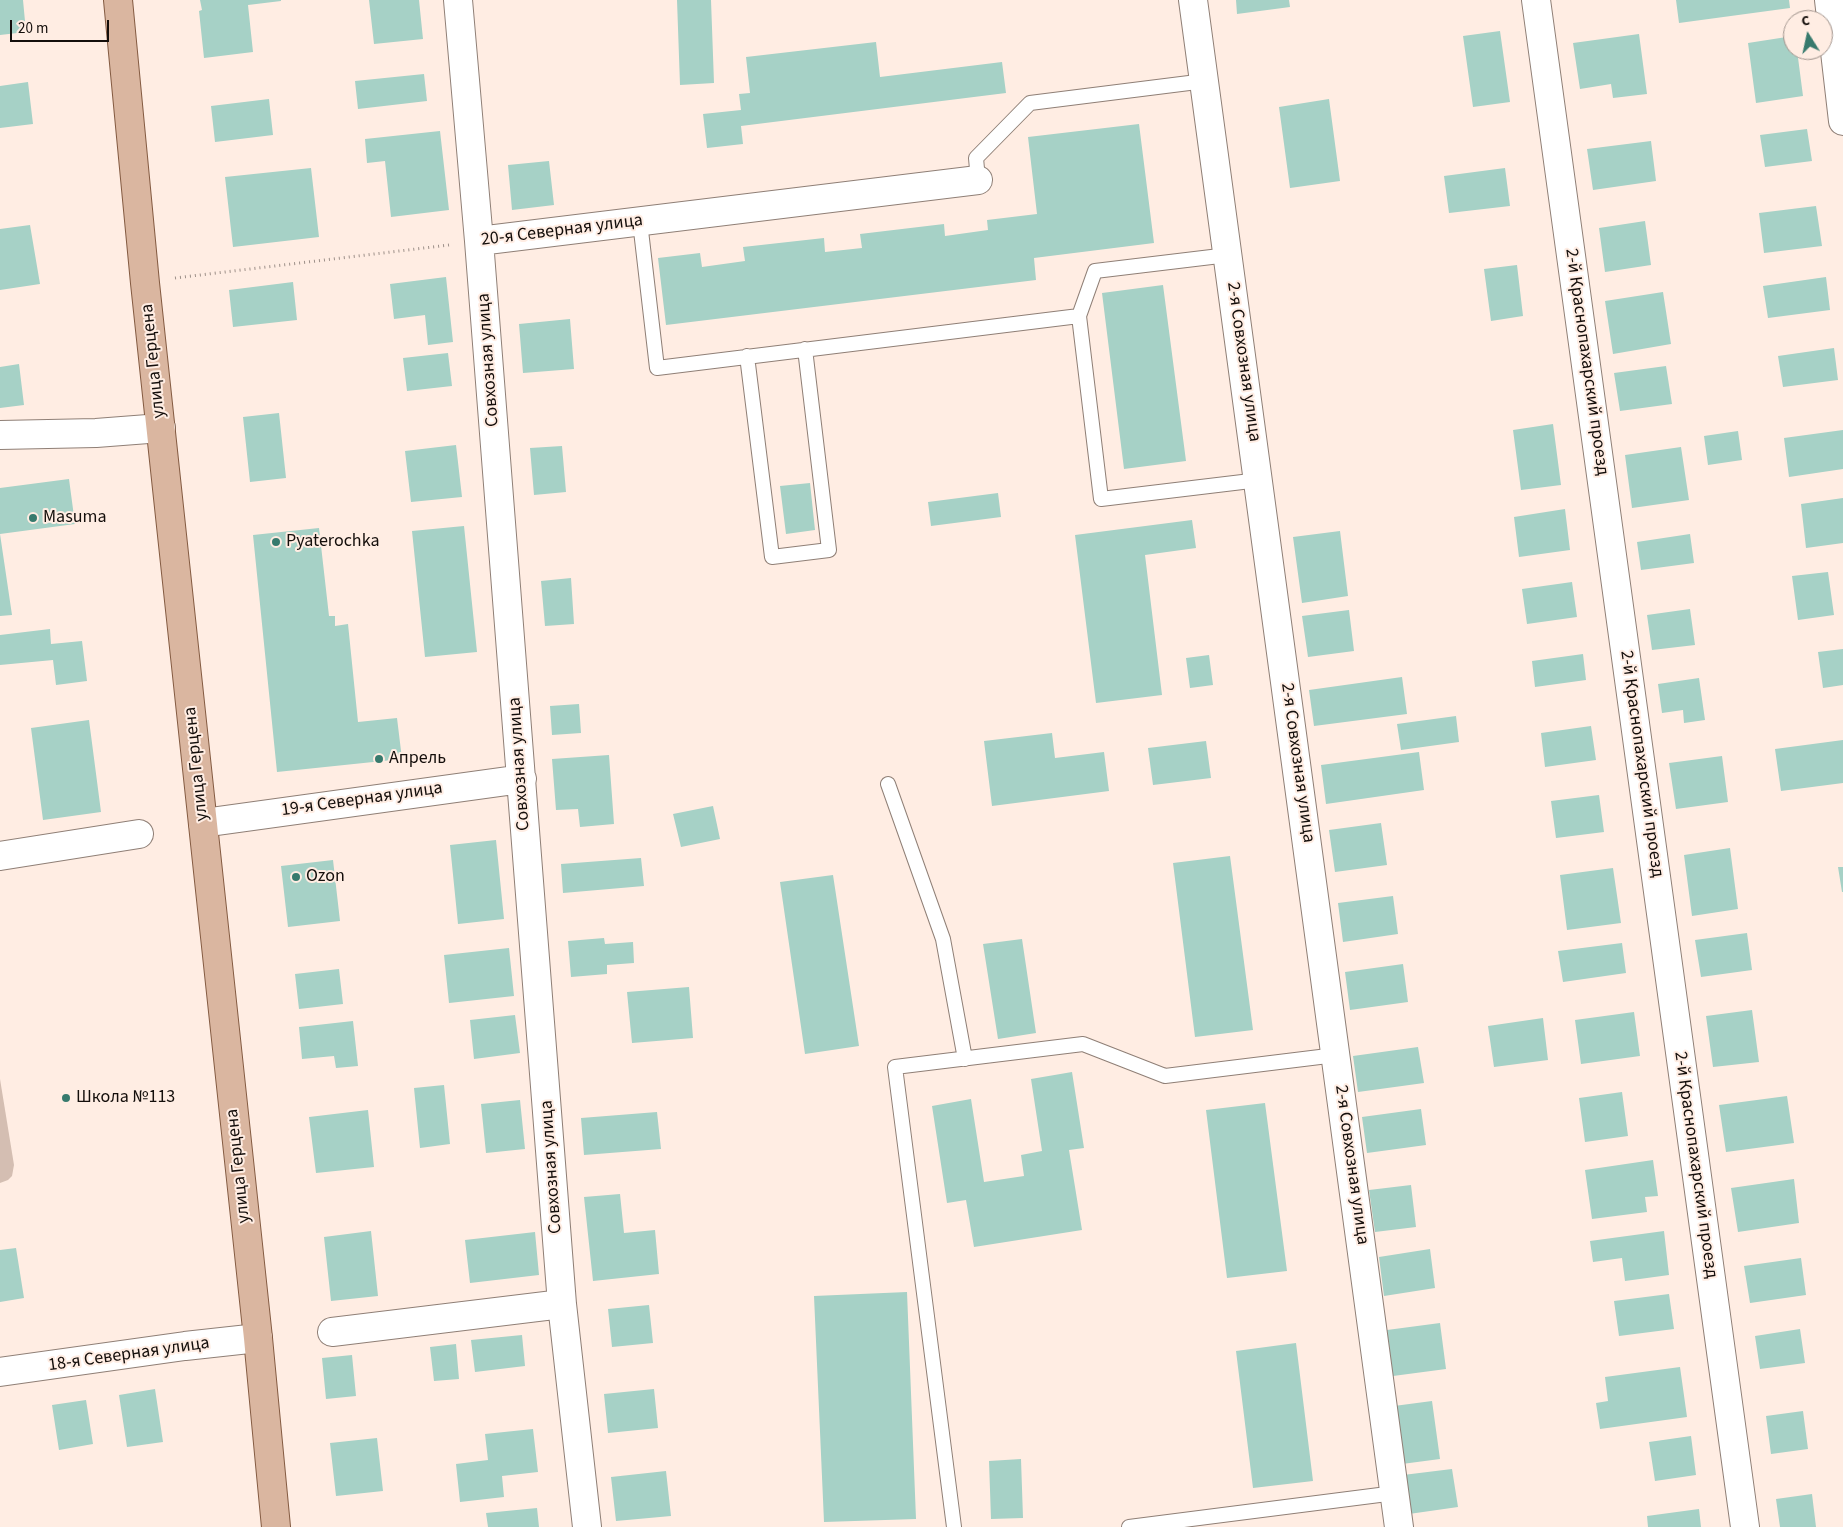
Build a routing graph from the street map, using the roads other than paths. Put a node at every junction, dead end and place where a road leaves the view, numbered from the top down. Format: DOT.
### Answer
graph roads {
  1 [pos="118,0"];
  2 [pos="458,0"];
  3 [pos="1193,0"];
  4 [pos="1536,0"];
  5 [pos="1829,0"];
  6 [pos="1205,81"];
  7 [pos="1843,121"];
  8 [pos="978,180"];
  9 [pos="640,222"];
  10 [pos="479,241"];
  11 [pos="1228,255"];
  12 [pos="1079,316"];
  13 [pos="805,349"];
  14 [pos="747,356"];
  15 [pos="161,428"];
  16 [pos="0,435"];
  17 [pos="1259,480"];
  18 [pos="522,778"];
  19 [pos="888,784"];
  20 [pos="203,823"];
  21 [pos="139,834"];
  22 [pos="0,856"];
  23 [pos="1336,1055"];
  24 [pos="964,1058"];
  25 [pos="562,1304"];
  26 [pos="332,1332"];
  27 [pos="258,1338"];
  28 [pos="0,1372"];
  29 [pos="1395,1493"];
  30 [pos="276,1527"];
  31 [pos="587,1527"];
  32 [pos="954,1527"];
  33 [pos="1129,1527"];
  34 [pos="1399,1527"];
  35 [pos="1745,1527"];
  1 -- 15 [label="main road, улица Герцена"];
  2 -- 10 [label="street, Совхозная улица"];
  3 -- 6 [label="street, 2-я Совхозная улица"];
  4 -- 35 [label="street, 2-й Краснопахарский проезд"];
  5 -- 7 [label="street"];
  6 -- 8 [label="lane"];
  6 -- 11 [label="street, 2-я Совхозная улица"];
  8 -- 9 [label="street, 20-я Северная улица"];
  9 -- 10 [label="street, 20-я Северная улица"];
  9 -- 14 [label="lane"];
  10 -- 18 [label="street, Совхозная улица"];
  11 -- 12 [label="lane"];
  11 -- 17 [label="street, 2-я Совхозная улица"];
  12 -- 13 [label="lane"];
  12 -- 17 [label="lane"];
  13 -- 14 [label="lane"];
  13 -- 14 [label="lane"];
  15 -- 16 [label="street"];
  15 -- 20 [label="main road, улица Герцена"];
  17 -- 23 [label="street, 2-я Совхозная улица"];
  18 -- 20 [label="street, 19-я Северная улица"];
  18 -- 25 [label="street, Совхозная улица"];
  19 -- 24 [label="lane"];
  20 -- 27 [label="main road, улица Герцена"];
  21 -- 22 [label="street"];
  23 -- 24 [label="lane"];
  23 -- 29 [label="street, 2-я Совхозная улица"];
  24 -- 32 [label="lane"];
  25 -- 26 [label="street"];
  25 -- 31 [label="street, Совхозная улица"];
  27 -- 28 [label="street, 18-я Северная улица"];
  27 -- 30 [label="main road, улица Герцена"];
  29 -- 33 [label="lane"];
  29 -- 34 [label="street, 2-я Совхозная улица"];
}
